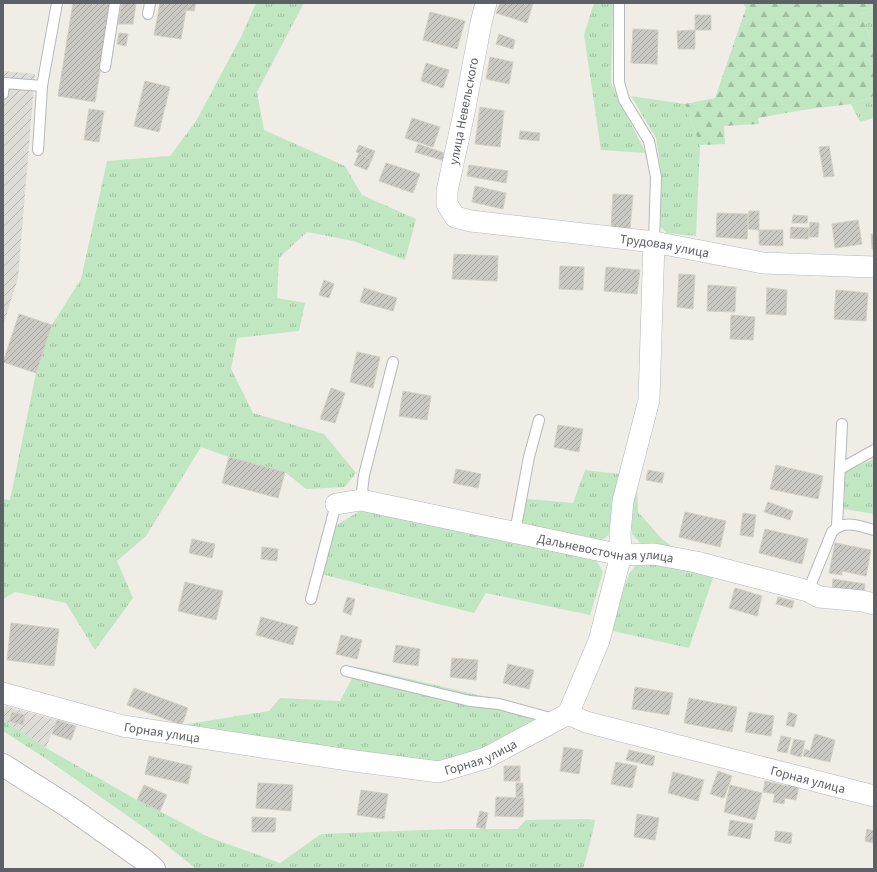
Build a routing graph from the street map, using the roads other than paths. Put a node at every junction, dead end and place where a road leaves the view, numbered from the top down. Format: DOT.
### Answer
graph roads {
  1 [pos="57,3"];
  2 [pos="115,3"];
  3 [pos="150,3"];
  4 [pos="486,3"];
  5 [pos="619,3"];
  6 [pos="148,14"];
  7 [pos="105,67"];
  8 [pos="4,83"];
  9 [pos="42,86"];
  10 [pos="3,94"];
  11 [pos="38,150"];
  12 [pos="455,217"];
  13 [pos="654,242"];
  14 [pos="874,266"];
  15 [pos="393,362"];
  16 [pos="539,420"];
  17 [pos="842,424"];
  18 [pos="874,450"];
  19 [pos="840,469"];
  20 [pos="361,500"];
  21 [pos="336,504"];
  22 [pos="837,526"];
  23 [pos="874,530"];
  24 [pos="515,532"];
  25 [pos="621,555"];
  26 [pos="808,591"];
  27 [pos="311,599"];
  28 [pos="874,604"];
  29 [pos="346,671"];
  30 [pos="3,693"];
  31 [pos="562,717"];
  32 [pos="3,765"];
  33 [pos="874,796"];
  34 [pos="154,869"];
  1 -- 9 [label="lane"];
  2 -- 7 [label="lane"];
  3 -- 6 [label="lane"];
  4 -- 12 [label="street, улица Невельского"];
  5 -- 13 [label="lane"];
  8 -- 9 [label="lane"];
  8 -- 10 [label="lane"];
  9 -- 11 [label="lane"];
  12 -- 13 [label="street, Трудовая улица"];
  13 -- 14 [label="street, Трудовая улица"];
  13 -- 25 [label="street"];
  15 -- 20 [label="lane"];
  16 -- 24 [label="lane"];
  17 -- 19 [label="lane"];
  18 -- 19 [label="lane"];
  19 -- 22 [label="lane"];
  20 -- 21 [label="street, Дальневосточная улица"];
  20 -- 24 [label="street, Дальневосточная улица"];
  21 -- 27 [label="lane"];
  22 -- 23 [label="lane"];
  22 -- 26 [label="lane"];
  24 -- 25 [label="street, Дальневосточная улица"];
  25 -- 26 [label="street, Дальневосточная улица"];
  25 -- 31 [label="street"];
  26 -- 28 [label="street, Дальневосточная улица"];
  29 -- 31 [label="lane"];
  30 -- 31 [label="street, Горная улица"];
  31 -- 33 [label="street, Горная улица"];
  32 -- 34 [label="street"];
}
